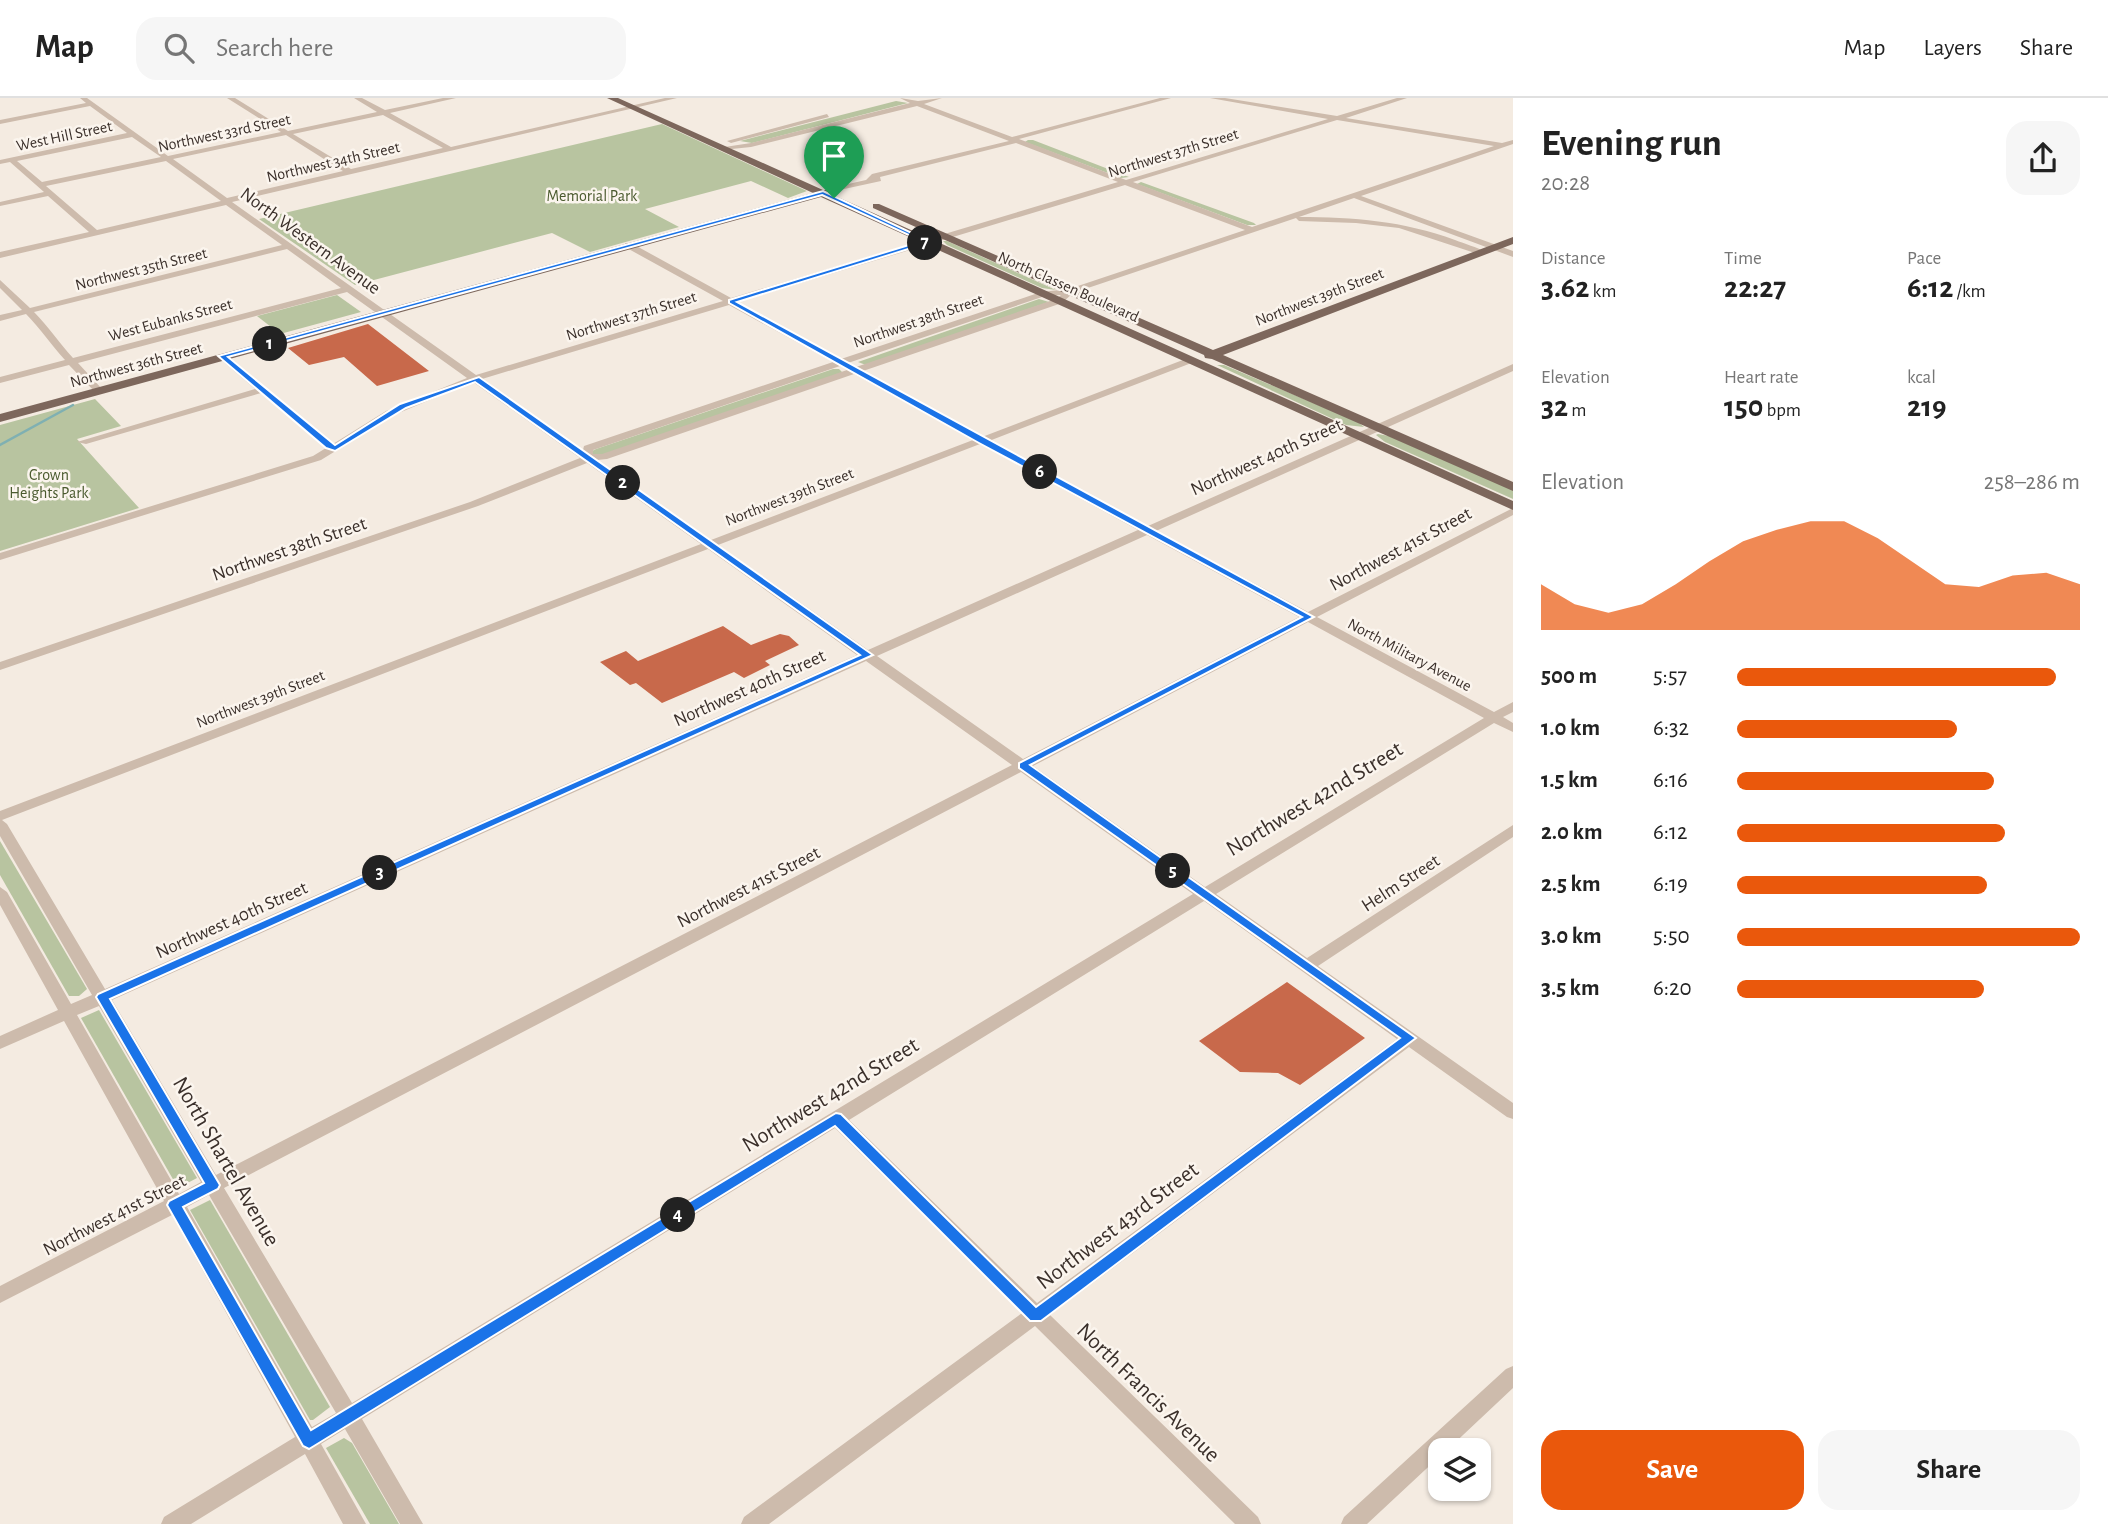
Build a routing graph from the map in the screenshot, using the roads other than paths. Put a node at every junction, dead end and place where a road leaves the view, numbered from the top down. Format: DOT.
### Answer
graph roads {
  1 [pos="230,98"];
  2 [pos="357,98"];
  3 [pos="453,98"];
  4 [pos="611,98"];
  5 [pos="674,98"];
  6 [pos="939,98"];
  7 [pos="1164,98"];
  8 [pos="1213,98"];
  9 [pos="1404,98"];
  10 [pos="899,99"];
  11 [pos="88,101"];
  12 [pos="923,101"];
  13 [pos="634,103"];
  14 [pos="648,104"];
  15 [pos="842,112"];
  16 [pos="384,113"];
  17 [pos="1337,118"];
  18 [pos="0,122"];
  19 [pos="287,133"];
  20 [pos="134,134"];
  21 [pos="1023,137"];
  22 [pos="731,141"];
  23 [pos="1513,142"];
  24 [pos="741,146"];
  25 [pos="1508,146"];
  26 [pos="722,148"];
  27 [pos="450,149"];
  28 [pos="168,158"];
  29 [pos="12,160"];
  30 [pos="0,162"];
  31 [pos="350,172"];
  32 [pos="1140,178"];
  33 [pos="1127,182"];
  34 [pos="41,185"];
  35 [pos="838,188"];
  36 [pos="50,193"];
  37 [pos="823,193"];
  38 [pos="1355,196"];
  39 [pos="228,201"];
  40 [pos="0,204"];
  41 [pos="1284,219"];
  42 [pos="1266,225"];
  43 [pos="1253,230"];
  44 [pos="96,233"];
  45 [pos="947,236"];
  46 [pos="1513,240"];
  47 [pos="928,242"];
  48 [pos="628,245"];
  49 [pos="289,246"];
  50 [pos="1494,247"];
  51 [pos="1481,252"];
  52 [pos="1513,254"];
  53 [pos="0,255"];
  54 [pos="0,283"];
  55 [pos="348,289"];
  56 [pos="1070,291"];
  57 [pos="1044,294"];
  58 [pos="731,301"];
  59 [pos="1059,301"];
  60 [pos="28,311"];
  61 [pos="383,313"];
  62 [pos="0,318"];
  63 [pos="1215,355"];
  64 [pos="222,356"];
  65 [pos="1191,360"];
  66 [pos="72,362"];
  67 [pos="843,363"];
  68 [pos="1513,367"];
  69 [pos="857,370"];
  70 [pos="476,379"];
  71 [pos="0,380"];
  72 [pos="262,390"];
  73 [pos="99,391"];
  74 [pos="0,418"];
  75 [pos="1378,427"];
  76 [pos="1359,436"];
  77 [pos="982,441"];
  78 [pos="82,442"];
  79 [pos="335,448"];
  80 [pos="587,457"];
  81 [pos="1513,487"];
  82 [pos="1513,506"];
  83 [pos="1513,511"];
  84 [pos="1149,530"];
  85 [pos="712,545"];
  86 [pos="0,556"];
  87 [pos="1310,617"];
  88 [pos="868,655"];
  89 [pos="0,666"];
  90 [pos="1513,706"];
  91 [pos="1495,718"];
  92 [pos="1513,728"];
  93 [pos="1023,765"];
  94 [pos="0,816"];
  95 [pos="0,824"];
  96 [pos="1513,830"];
  97 [pos="0,892"];
  98 [pos="1205,893"];
  99 [pos="1308,965"];
  100 [pos="102,997"];
  101 [pos="68,1013"];
  102 [pos="1410,1038"];
  103 [pos="0,1043"];
  104 [pos="1513,1112"];
  105 [pos="836,1118"];
  106 [pos="212,1185"];
  107 [pos="174,1205"];
  108 [pos="0,1295"];
  109 [pos="1035,1316"];
  110 [pos="1513,1375"];
  111 [pos="349,1416"];
  112 [pos="309,1441"];
  113 [pos="173,1524"];
  114 [pos="355,1524"];
  115 [pos="412,1524"];
  116 [pos="752,1524"];
  117 [pos="1250,1524"];
  118 [pos="1352,1524"];
  1 -- 19 [label="street"];
  2 -- 16 [label="street"];
  3 -- 16 [label="street, Northwest 33rd Street"];
  4 -- 13 [label="main road, North Classen Boulevard"];
  5 -- 14 [label="street"];
  6 -- 12 [label="street"];
  7 -- 21 [label="street"];
  8 -- 17 [label="street"];
  9 -- 17 [label="street, Northwest 37th Street"];
  10 -- 12 [label="street"];
  11 -- 18 [label="street"];
  11 -- 20 [label="street, North Western Avenue"];
  12 -- 21 [label="street"];
  12 -- 21 [label="street"];
  12 -- 24 [label="street"];
  13 -- 14 [label="main road, North Classen Boulevard"];
  13 -- 26 [label="main road, North Classen Boulevard"];
  13 -- 27 [label="street, Northwest 34th Street"];
  14 -- 22 [label="main road, North Classen Boulevard"];
  15 -- 22 [label="street"];
  16 -- 19 [label="street, Northwest 33rd Street"];
  16 -- 27 [label="street"];
  17 -- 25 [label="street"];
  17 -- 32 [label="street, Northwest 37th Street"];
  19 -- 28 [label="street, Northwest 33rd Street"];
  19 -- 31 [label="street"];
  20 -- 28 [label="street, North Western Avenue"];
  20 -- 29 [label="street, West Hill Street"];
  21 -- 32 [label="street"];
  21 -- 33 [label="street"];
  21 -- 35 [label="street"];
  22 -- 24 [label="main road, North Classen Boulevard"];
  22 -- 26 [label="street"];
  23 -- 25 [label="street, Northwest 38th Street"];
  24 -- 26 [label="street"];
  24 -- 35 [label="main road, North Classen Boulevard"];
  25 -- 38 [label="street, Northwest 38th Street"];
  26 -- 37 [label="main road, North Classen Boulevard"];
  27 -- 31 [label="street, Northwest 34th Street"];
  28 -- 34 [label="street, Northwest 33rd Street"];
  28 -- 39 [label="street, North Western Avenue"];
  29 -- 30 [label="street, West Hill Street"];
  29 -- 34 [label="street"];
  31 -- 39 [label="street, Northwest 34th Street"];
  32 -- 33 [label="street, Northwest 37th Street"];
  32 -- 42 [label="street"];
  33 -- 43 [label="street"];
  33 -- 45 [label="street, Northwest 37th Street"];
  34 -- 36 [label="street"];
  35 -- 37 [label="main road"];
  35 -- 45 [label="main road, North Classen Boulevard"];
  36 -- 40 [label="street"];
  36 -- 44 [label="street"];
  37 -- 47 [label="main road, North Classen Boulevard"];
  37 -- 48 [label="main road"];
  38 -- 41 [label="street, Northwest 38th Street"];
  38 -- 50 [label="street"];
  39 -- 44 [label="street, Northwest 34th Street"];
  39 -- 49 [label="street, North Western Avenue"];
  41 -- 42 [label="street, Northwest 38th Street"];
  41 -- 51 [label="street"];
  42 -- 43 [label="street, Northwest 38th Street"];
  43 -- 56 [label="street, Northwest 38th Street"];
  44 -- 53 [label="street, Northwest 34th Street"];
  45 -- 47 [label="street, Northwest 37th Street"];
  45 -- 56 [label="main road, North Classen Boulevard"];
  46 -- 50 [label="main road, Northwest 39th Street"];
  47 -- 57 [label="main road, North Classen Boulevard"];
  47 -- 58 [label="street, Northwest 37th Street"];
  48 -- 58 [label="street, North Military Avenue"];
  48 -- 61 [label="main road"];
  49 -- 55 [label="street, North Western Avenue"];
  49 -- 60 [label="street, Northwest 35th Street"];
  50 -- 51 [label="main road, Northwest 39th Street"];
  50 -- 52 [label="street"];
  51 -- 63 [label="main road, Northwest 39th Street"];
  54 -- 60 [label="street"];
  55 -- 61 [label="street, North Western Avenue"];
  55 -- 66 [label="street, West Eubanks Street"];
  56 -- 57 [label="street, Northwest 38th Street"];
  56 -- 59 [label="street, Northwest 38th Street"];
  56 -- 63 [label="main road, North Classen Boulevard"];
  57 -- 59 [label="main road, North Classen Boulevard"];
  57 -- 67 [label="street, Northwest 38th Street"];
  58 -- 67 [label="street, North Military Avenue"];
  58 -- 70 [label="street, Northwest 37th Street"];
  59 -- 65 [label="main road, North Classen Boulevard"];
  59 -- 69 [label="street, Northwest 38th Street"];
  60 -- 62 [label="street, Northwest 35th Street"];
  60 -- 66 [label="street"];
  61 -- 64 [label="main road, Northwest 36th Street"];
  61 -- 70 [label="street, North Western Avenue"];
  63 -- 65 [label="main road, Northwest 39th Street"];
  63 -- 75 [label="main road, North Classen Boulevard"];
  64 -- 72 [label="street"];
  64 -- 73 [label="main road, Northwest 36th Street"];
  65 -- 76 [label="main road, North Classen Boulevard"];
  65 -- 77 [label="street, Northwest 39th Street"];
  66 -- 71 [label="street, West Eubanks Street"];
  66 -- 73 [label="street"];
  67 -- 69 [label="street, North Military Avenue"];
  67 -- 80 [label="street, Northwest 38th Street"];
  68 -- 75 [label="street, Northwest 40th Street"];
  69 -- 77 [label="street, North Military Avenue"];
  69 -- 80 [label="street, Northwest 38th Street"];
  70 -- 79 [label="street, Northwest 37th Street"];
  70 -- 80 [label="street, North Western Avenue"];
  72 -- 78 [label="street"];
  72 -- 79 [label="street"];
  73 -- 74 [label="main road, Northwest 36th Street"];
  75 -- 76 [label="street, Northwest 40th Street"];
  75 -- 81 [label="main road, North Classen Boulevard"];
  76 -- 82 [label="main road, North Classen Boulevard"];
  76 -- 84 [label="street, Northwest 40th Street"];
  77 -- 84 [label="street, North Military Avenue"];
  77 -- 85 [label="street, Northwest 39th Street"];
  79 -- 86 [label="street, Northwest 37th Street"];
  80 -- 85 [label="street, North Western Avenue"];
  80 -- 89 [label="street, Northwest 38th Street"];
  83 -- 87 [label="street, Northwest 41st Street"];
  84 -- 87 [label="street, North Military Avenue"];
  84 -- 88 [label="street, Northwest 40th Street"];
  85 -- 88 [label="street, North Western Avenue"];
  85 -- 94 [label="street, Northwest 39th Street"];
  87 -- 91 [label="street, North Military Avenue"];
  87 -- 93 [label="street, Northwest 41st Street"];
  88 -- 93 [label="street, North Western Avenue"];
  88 -- 100 [label="street, Northwest 40th Street"];
  90 -- 91 [label="street, Northwest 42nd Street"];
  91 -- 92 [label="street, North Military Avenue"];
  91 -- 98 [label="street, Northwest 42nd Street"];
  93 -- 98 [label="street, North Western Avenue"];
  93 -- 106 [label="street, Northwest 41st Street"];
  95 -- 100 [label="street, North Shartel Avenue"];
  96 -- 99 [label="street, Helm Street"];
  97 -- 101 [label="street"];
  98 -- 99 [label="street, North Western Avenue"];
  98 -- 105 [label="street, Northwest 42nd Street"];
  99 -- 102 [label="street, North Western Avenue"];
  100 -- 101 [label="street, Northwest 40th Street"];
  100 -- 106 [label="street, North Shartel Avenue"];
  101 -- 103 [label="street, Northwest 40th Street"];
  101 -- 107 [label="street"];
  102 -- 104 [label="street, North Western Avenue"];
  102 -- 109 [label="street, Northwest 43rd Street"];
  105 -- 109 [label="street, North Francis Avenue"];
  105 -- 111 [label="street, Northwest 42nd Street"];
  106 -- 107 [label="street, Northwest 41st Street"];
  106 -- 111 [label="street, North Shartel Avenue"];
  107 -- 108 [label="street, Northwest 41st Street"];
  107 -- 112 [label="street"];
  109 -- 116 [label="street, Northwest 43rd Street"];
  109 -- 117 [label="street, North Francis Avenue"];
  110 -- 118 [label="street"];
  111 -- 112 [label="street, Northwest 42nd Street"];
  111 -- 115 [label="street, North Shartel Avenue"];
  112 -- 113 [label="street, Northwest 42nd Street"];
  112 -- 114 [label="street"];
}
